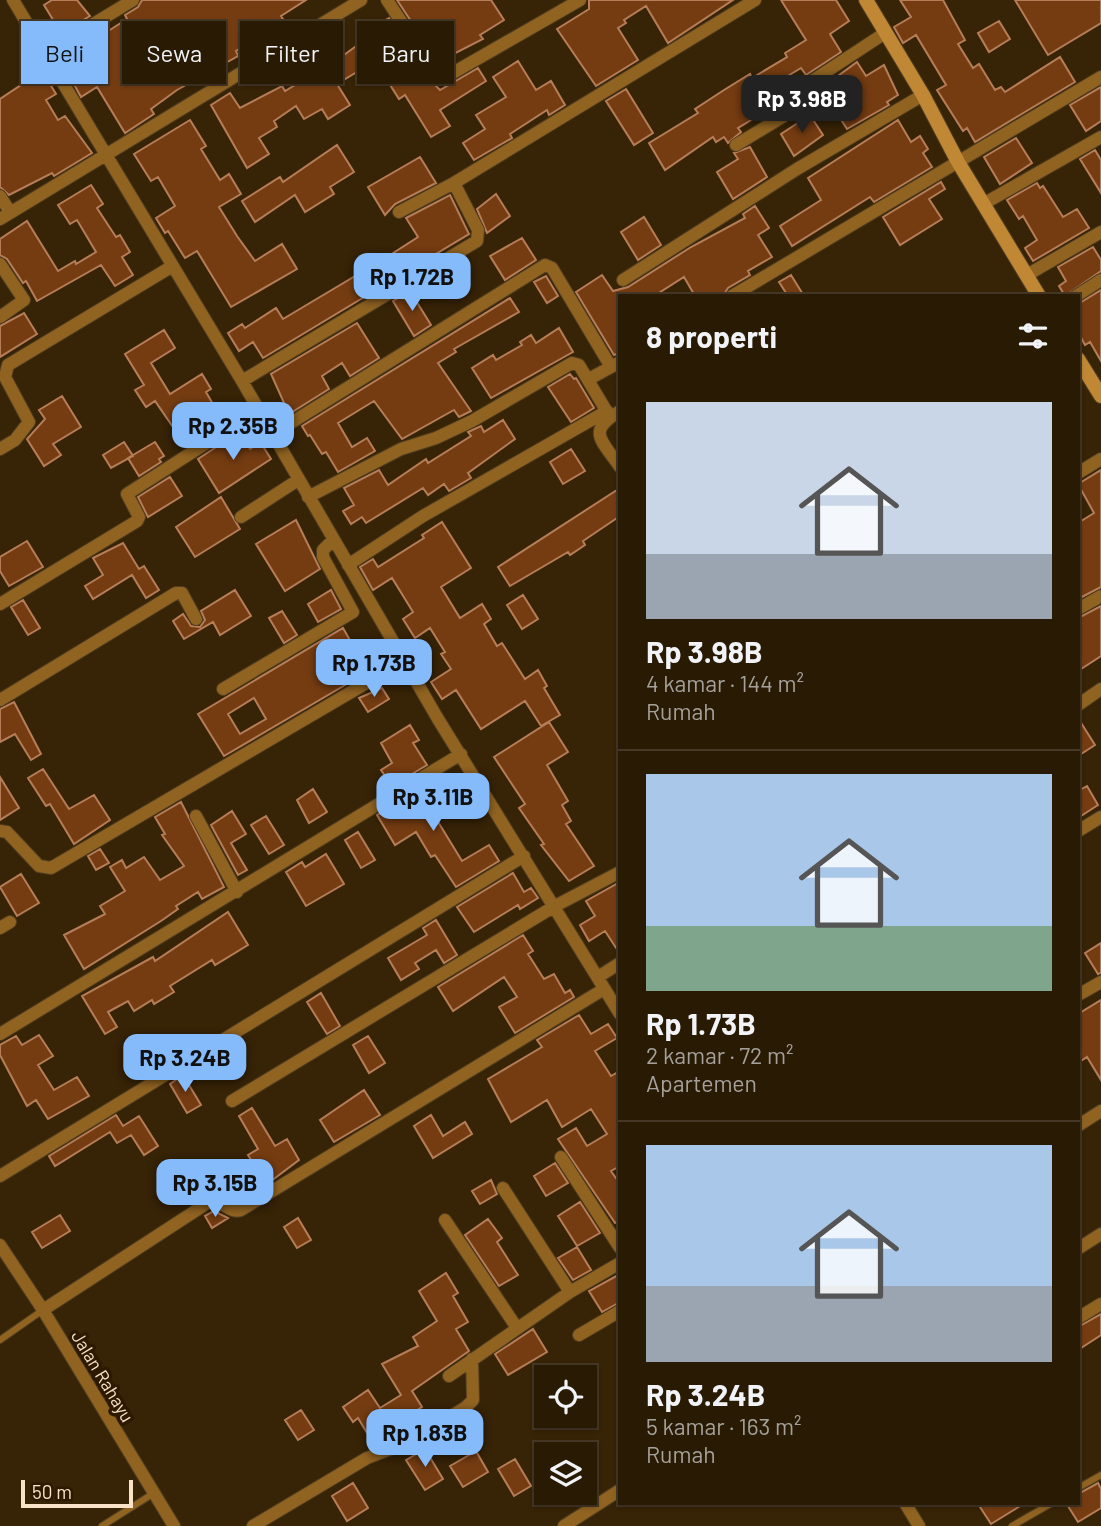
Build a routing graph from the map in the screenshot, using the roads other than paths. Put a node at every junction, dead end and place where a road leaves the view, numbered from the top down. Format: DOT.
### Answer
graph roads {
  1 [pos="13,0"];
  2 [pos="133,0"];
  3 [pos="361,0"];
  4 [pos="387,0"];
  5 [pos="580,0"];
  6 [pos="755,0"];
  7 [pos="866,0"];
  8 [pos="25,21"];
  9 [pos="98,21"];
  10 [pos="885,33"];
  11 [pos="1101,77"];
  12 [pos="62,84"];
  13 [pos="923,95"];
  14 [pos="1101,137"];
  15 [pos="736,145"];
  16 [pos="104,155"];
  17 [pos="958,162"];
  18 [pos="454,183"];
  19 [pos="0,196"];
  20 [pos="985,204"];
  21 [pos="400,212"];
  22 [pos="5,216"];
  23 [pos="1101,232"];
  24 [pos="0,264"];
  25 [pos="171,267"];
  26 [pos="1027,275"];
  27 [pos="623,280"];
  28 [pos="1101,280"];
  29 [pos="735,294"];
  30 [pos="1038,294"];
  31 [pos="1079,294"];
  32 [pos="0,317"];
  33 [pos="1080,362"];
  34 [pos="615,364"];
  35 [pos="589,380"];
  36 [pos="242,382"];
  37 [pos="12,393"];
  38 [pos="1101,396"];
  39 [pos="0,400"];
  40 [pos="258,410"];
  41 [pos="612,413"];
  42 [pos="273,434"];
  43 [pos="0,449"];
  44 [pos="1101,459"];
  45 [pos="618,464"];
  46 [pos="1080,472"];
  47 [pos="298,480"];
  48 [pos="308,497"];
  49 [pos="241,517"];
  50 [pos="333,540"];
  51 [pos="348,565"];
  52 [pos="1101,596"];
  53 [pos="0,604"];
  54 [pos="1080,609"];
  55 [pos="196,619"];
  56 [pos="404,661"];
  57 [pos="223,689"];
  58 [pos="1101,689"];
  59 [pos="0,700"];
  60 [pos="1080,704"];
  61 [pos="461,754"];
  62 [pos="196,816"];
  63 [pos="1101,817"];
  64 [pos="1080,830"];
  65 [pos="0,831"];
  66 [pos="524,856"];
  67 [pos="618,873"];
  68 [pos="237,892"];
  69 [pos="555,906"];
  70 [pos="618,965"];
  71 [pos="1101,982"];
  72 [pos="601,983"];
  73 [pos="1080,994"];
  74 [pos="618,1011"];
  75 [pos="0,1034"];
  76 [pos="232,1101"];
  77 [pos="1101,1111"];
  78 [pos="1080,1124"];
  79 [pos="561,1157"];
  80 [pos="0,1176"];
  81 [pos="503,1188"];
  82 [pos="445,1220"];
  83 [pos="1101,1234"];
  84 [pos="618,1245"];
  85 [pos="1080,1247"];
  86 [pos="2,1252"];
  87 [pos="618,1265"];
  88 [pos="570,1292"];
  89 [pos="1101,1304"];
  90 [pos="43,1310"];
  91 [pos="618,1312"];
  92 [pos="1080,1317"];
  93 [pos="517,1328"];
  94 [pos="579,1335"];
  95 [pos="0,1340"];
  96 [pos="472,1359"];
  97 [pos="449,1376"];
  98 [pos="1101,1475"];
  99 [pos="1080,1487"];
  100 [pos="618,1491"];
  101 [pos="154,1493"];
  102 [pos="906,1505"];
  103 [pos="1049,1505"];
  104 [pos="102,1526"];
  105 [pos="174,1526"];
  106 [pos="253,1526"];
  107 [pos="564,1526"];
  108 [pos="919,1526"];
  109 [pos="1012,1526"];
  1 -- 8 [label="street"];
  2 -- 9 [label="street"];
  3 -- 16 [label="street"];
  4 -- 5 [label="street"];
  6 -- 18 [label="street"];
  7 -- 10 [label="street"];
  10 -- 13 [label="street"];
  10 -- 15 [label="street"];
  11 -- 17 [label="street"];
  12 -- 16 [label="street"];
  13 -- 17 [label="street"];
  13 -- 27 [label="street"];
  14 -- 20 [label="street"];
  16 -- 22 [label="street"];
  16 -- 25 [label="street"];
  17 -- 20 [label="street"];
  17 -- 29 [label="street"];
  18 -- 21 [label="street"];
  18 -- 36 [label="street"];
  19 -- 22 [label="street"];
  20 -- 26 [label="street"];
  23 -- 26 [label="street"];
  24 -- 32 [label="street"];
  25 -- 36 [label="street"];
  25 -- 37 [label="street"];
  26 -- 30 [label="street"];
  28 -- 31 [label="street"];
  33 -- 38 [label="street"];
  34 -- 35 [label="street"];
  34 -- 42 [label="street"];
  35 -- 41 [label="street"];
  35 -- 48 [label="street"];
  36 -- 40 [label="street"];
  37 -- 39 [label="street"];
  37 -- 43 [label="street"];
  40 -- 42 [label="street"];
  40 -- 53 [label="street"];
  41 -- 45 [label="street"];
  41 -- 51 [label="street"];
  42 -- 47 [label="street"];
  44 -- 46 [label="street"];
  47 -- 48 [label="street"];
  47 -- 49 [label="street"];
  48 -- 50 [label="street"];
  50 -- 51 [label="street"];
  50 -- 57 [label="street"];
  51 -- 56 [label="street"];
  52 -- 54 [label="street"];
  55 -- 59 [label="street"];
  56 -- 61 [label="street"];
  56 -- 65 [label="street"];
  58 -- 60 [label="street"];
  61 -- 66 [label="street"];
  61 -- 68 [label="street"];
  62 -- 68 [label="street"];
  63 -- 64 [label="street"];
  66 -- 69 [label="street"];
  66 -- 80 [label="street"];
  67 -- 69 [label="street"];
  68 -- 75 [label="street"];
  69 -- 72 [label="street"];
  69 -- 76 [label="street"];
  70 -- 72 [label="street"];
  71 -- 73 [label="street"];
  72 -- 74 [label="street"];
  72 -- 90 [label="street"];
  77 -- 78 [label="street"];
  79 -- 84 [label="street"];
  81 -- 88 [label="street"];
  82 -- 93 [label="street"];
  83 -- 85 [label="street"];
  86 -- 90 [label="street, Jalan Rahayu"];
  87 -- 88 [label="street"];
  88 -- 93 [label="street"];
  89 -- 92 [label="street"];
  90 -- 95 [label="lane"];
  90 -- 101 [label="street, Jalan Rahayu"];
  91 -- 94 [label="street"];
  93 -- 96 [label="street"];
  96 -- 97 [label="street"];
  96 -- 106 [label="street"];
  98 -- 99 [label="lane"];
  100 -- 107 [label="street"];
  101 -- 104 [label="lane"];
  101 -- 105 [label="street, Jalan Rahayu"];
  102 -- 108 [label="street"];
  103 -- 109 [label="lane"];
}
